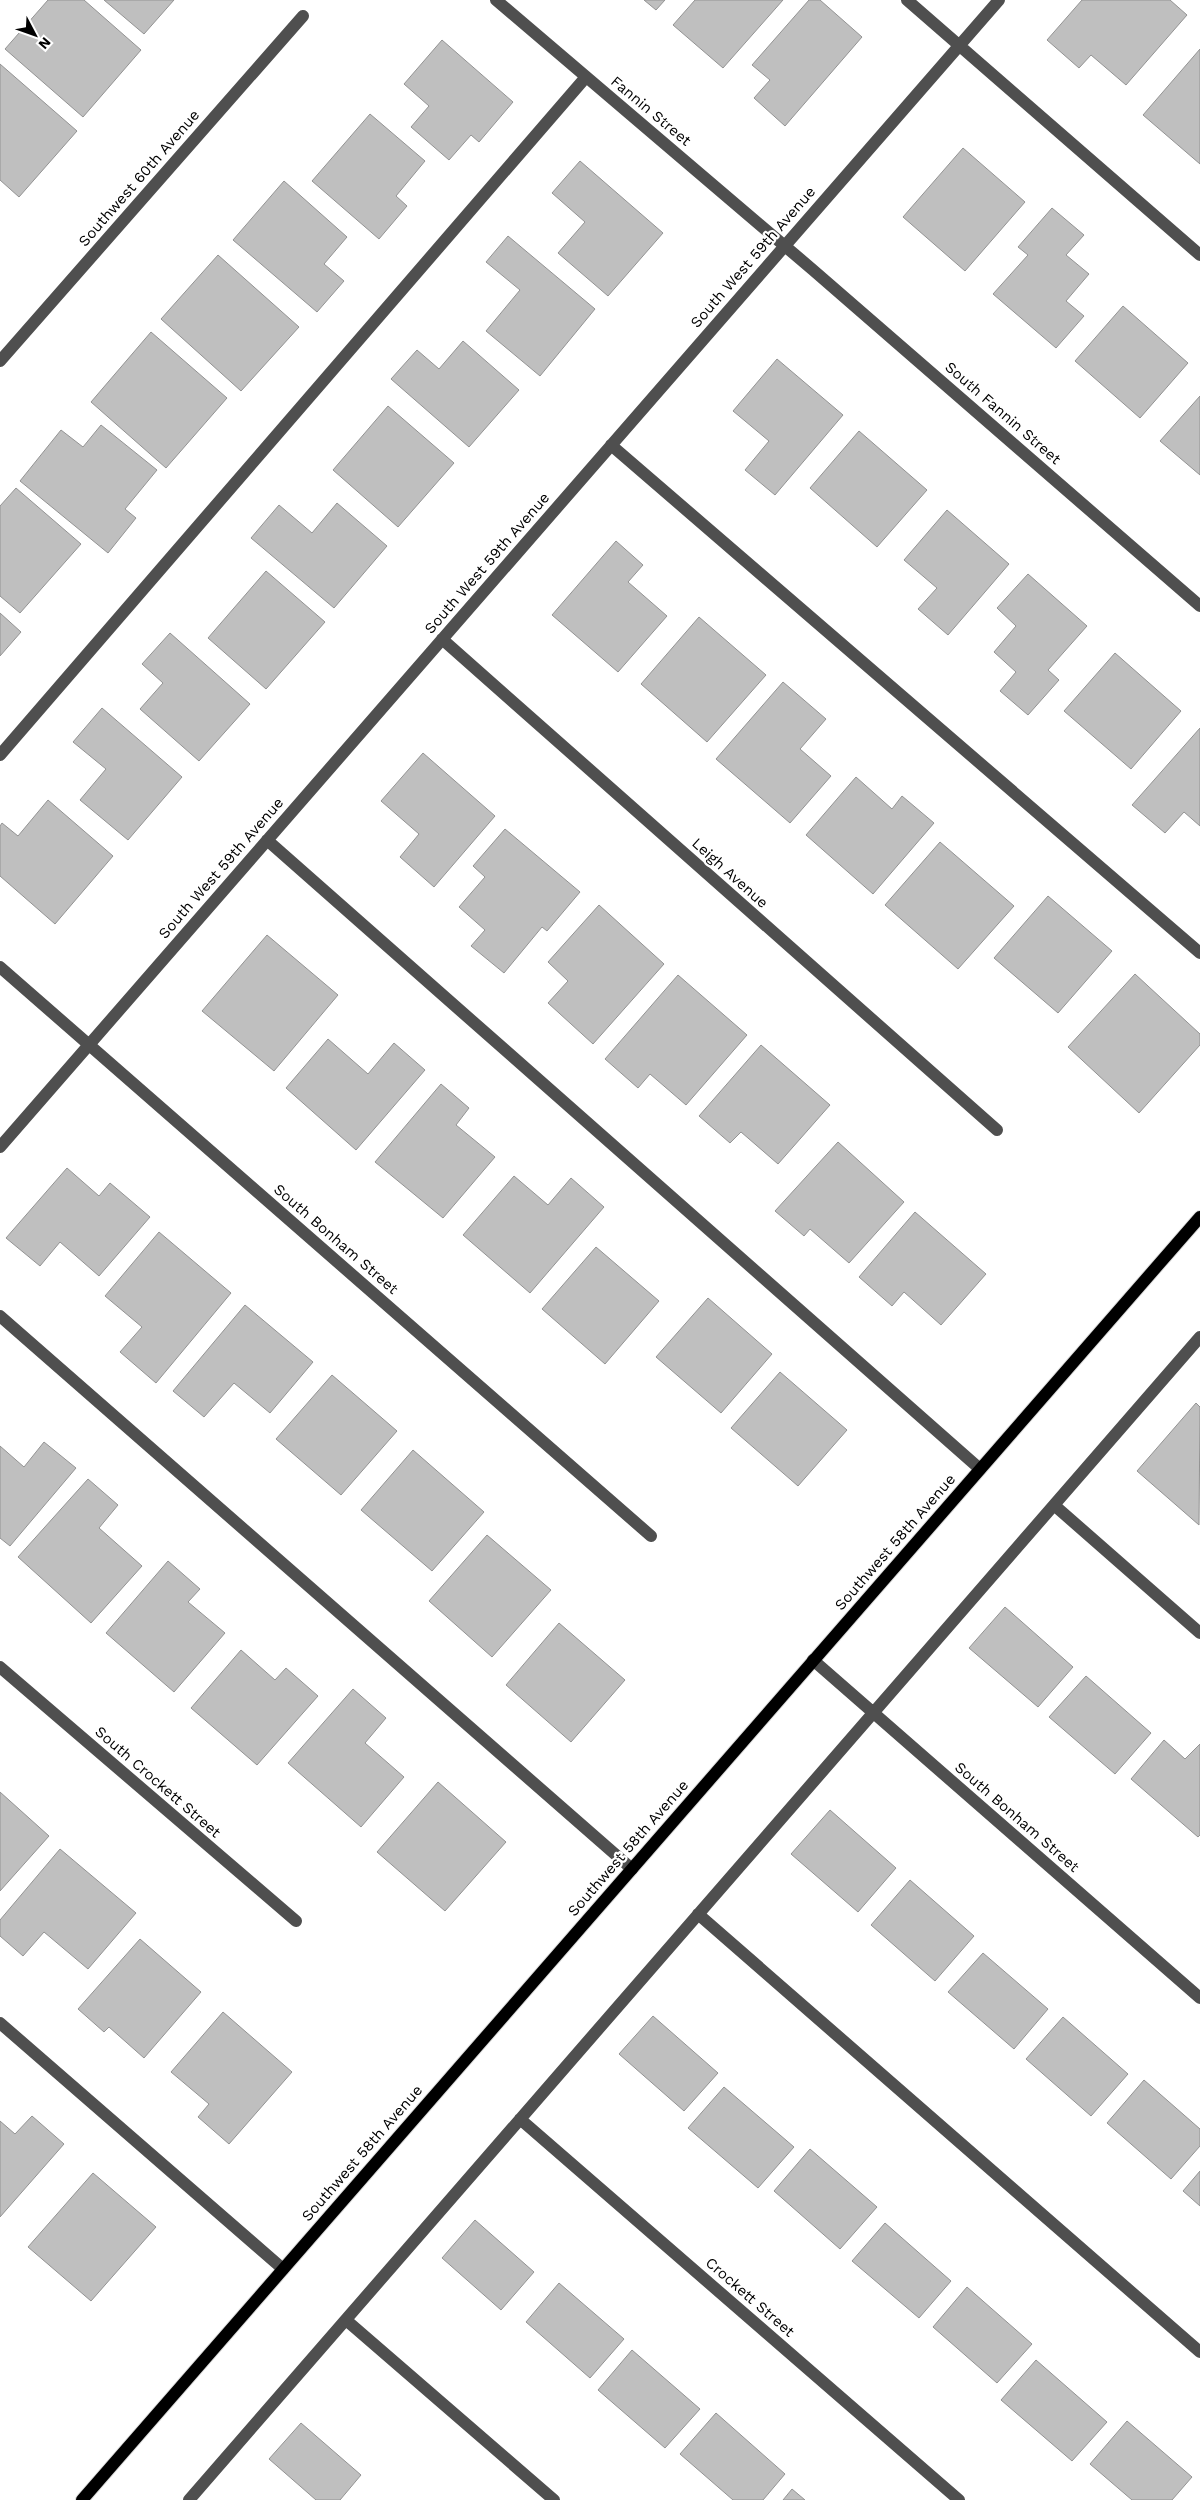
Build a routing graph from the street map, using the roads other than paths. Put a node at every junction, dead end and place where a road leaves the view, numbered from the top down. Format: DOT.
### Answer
graph roads {
  1 [pos="496,0"];
  2 [pos="907,0"];
  3 [pos="999,0"];
  4 [pos="303,16"];
  5 [pos="959,46"];
  6 [pos="586,77"];
  7 [pos="784,246"];
  8 [pos="1200,255"];
  9 [pos="0,362"];
  10 [pos="612,445"];
  11 [pos="1200,606"];
  12 [pos="442,639"];
  13 [pos="0,755"];
  14 [pos="267,840"];
  15 [pos="1200,953"];
  16 [pos="0,967"];
  17 [pos="89,1045"];
  18 [pos="997,1130"];
  19 [pos="0,1147"];
  20 [pos="1200,1217"];
  21 [pos="0,1316"];
  22 [pos="1200,1337"];
  23 [pos="980,1469"];
  24 [pos="1054,1505"];
  25 [pos="651,1536"];
  26 [pos="1200,1633"];
  27 [pos="814,1660"];
  28 [pos="0,1667"];
  29 [pos="873,1713"];
  30 [pos="632,1869"];
  31 [pos="698,1914"];
  32 [pos="296,1921"];
  33 [pos="1200,1998"];
  34 [pos="0,2023"];
  35 [pos="520,2119"];
  36 [pos="283,2269"];
  37 [pos="346,2320"];
  38 [pos="1200,2352"];
  39 [pos="82,2500"];
  40 [pos="189,2500"];
  41 [pos="554,2500"];
  42 [pos="959,2500"];
  1 -- 6 [label="street, Fannin Street"];
  2 -- 5 [label="street"];
  3 -- 5 [label="street, South West 59th Avenue"];
  4 -- 9 [label="street, Southwest 60th Avenue"];
  5 -- 7 [label="street, South West 59th Avenue"];
  5 -- 8 [label="street"];
  6 -- 7 [label="street, Fannin Street"];
  6 -- 13 [label="street"];
  7 -- 10 [label="street, South West 59th Avenue"];
  7 -- 11 [label="street, South Fannin Street"];
  10 -- 12 [label="street, South West 59th Avenue"];
  10 -- 15 [label="street"];
  12 -- 14 [label="street, South West 59th Avenue"];
  12 -- 18 [label="street, Leigh Avenue"];
  14 -- 17 [label="street, South West 59th Avenue"];
  14 -- 23 [label="street"];
  16 -- 17 [label="street, South Bonham Street"];
  17 -- 19 [label="street, South West 59th Avenue"];
  17 -- 25 [label="street, South Bonham Street"];
  20 -- 23 [label="main road, Southwest 58th Avenue"];
  21 -- 30 [label="street"];
  22 -- 24 [label="street"];
  23 -- 27 [label="main road, Southwest 58th Avenue"];
  24 -- 26 [label="street"];
  24 -- 29 [label="street"];
  27 -- 29 [label="street, South Bonham Street"];
  27 -- 30 [label="main road, Southwest 58th Avenue"];
  28 -- 32 [label="street, South Crockett Street"];
  29 -- 31 [label="street"];
  29 -- 33 [label="street, South Bonham Street"];
  30 -- 36 [label="main road, Southwest 58th Avenue"];
  31 -- 35 [label="street"];
  31 -- 38 [label="street"];
  34 -- 36 [label="street"];
  35 -- 37 [label="street"];
  35 -- 42 [label="street, Crockett Street"];
  36 -- 39 [label="main road, Southwest 58th Avenue"];
  37 -- 40 [label="street"];
  37 -- 41 [label="street"];
}
